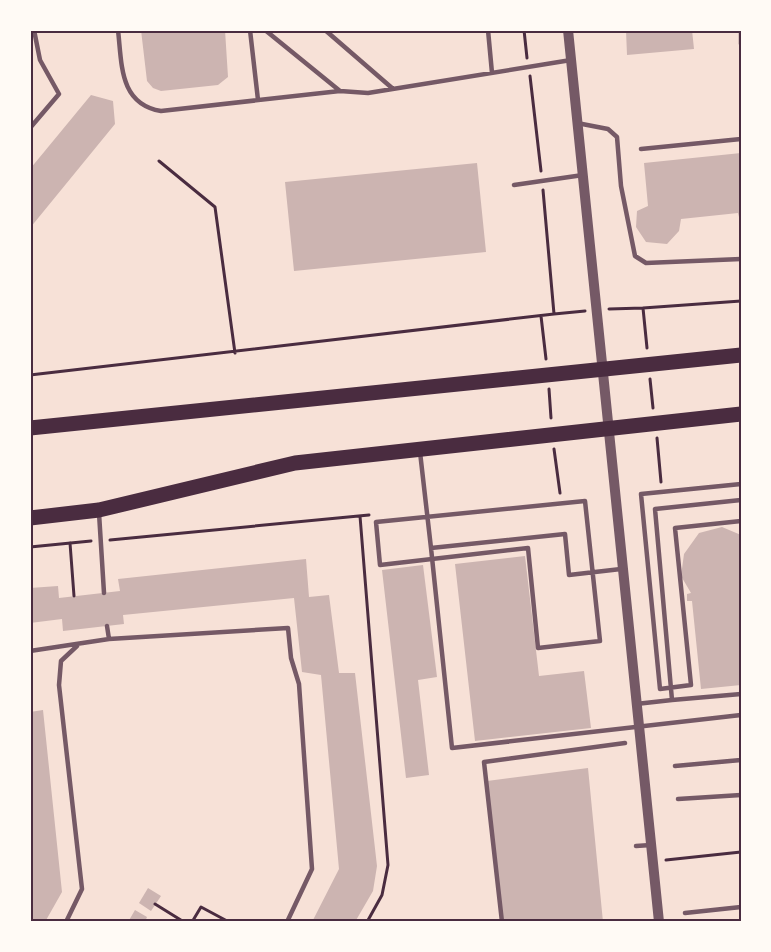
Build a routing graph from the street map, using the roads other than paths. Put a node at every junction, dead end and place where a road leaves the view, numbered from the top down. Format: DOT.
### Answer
graph roads {
  1 [pos="34,30"];
  2 [pos="118,30"];
  3 [pos="250,30"];
  4 [pos="265,30"];
  5 [pos="325,30"];
  6 [pos="334,30"];
  7 [pos="488,30"];
  8 [pos="567,30"];
  9 [pos="741,31"];
  10 [pos="332,36"];
  11 [pos="741,44"];
  12 [pos="571,60"];
  13 [pos="492,73"];
  14 [pos="392,88"];
  15 [pos="340,91"];
  16 [pos="258,100"];
  17 [pos="577,123"];
  18 [pos="30,128"];
  19 [pos="741,139"];
  20 [pos="641,149"];
  21 [pos="582,175"];
  22 [pos="514,184"];
  23 [pos="741,259"];
  24 [pos="741,355"];
  25 [pos="601,368"];
  26 [pos="741,414"];
  27 [pos="30,428"];
  28 [pos="608,430"];
  29 [pos="420,449"];
  30 [pos="741,484"];
  31 [pos="741,500"];
  32 [pos="99,510"];
  33 [pos="427,517"];
  34 [pos="30,518"];
  35 [pos="741,521"];
  36 [pos="431,549"];
  37 [pos="432,559"];
  38 [pos="622,569"];
  39 [pos="592,572"];
  40 [pos="104,593"];
  41 [pos="107,626"];
  42 [pos="109,639"];
  43 [pos="77,646"];
  44 [pos="30,651"];
  45 [pos="672,687"];
  46 [pos="741,694"];
  47 [pos="672,700"];
  48 [pos="636,704"];
  49 [pos="741,715"];
  50 [pos="639,726"];
  51 [pos="625,743"];
  52 [pos="741,760"];
  53 [pos="675,766"];
  54 [pos="741,795"];
  55 [pos="678,800"];
  56 [pos="651,845"];
  57 [pos="636,846"];
  58 [pos="741,907"];
  59 [pos="685,913"];
  60 [pos="66,922"];
  61 [pos="287,922"];
  62 [pos="502,922"];
  63 [pos="659,922"];
  1 -- 18 [label="lane"];
  2 -- 16 [label="lane"];
  3 -- 16 [label="lane"];
  4 -- 15 [label="lane"];
  5 -- 10 [label="lane"];
  6 -- 10 [label="lane"];
  7 -- 13 [label="lane"];
  8 -- 12 [label="street"];
  9 -- 11 [label="lane"];
  10 -- 14 [label="lane"];
  12 -- 13 [label="lane"];
  12 -- 17 [label="street"];
  13 -- 14 [label="lane"];
  14 -- 15 [label="lane"];
  15 -- 16 [label="lane"];
  17 -- 21 [label="street"];
  17 -- 23 [label="lane"];
  19 -- 20 [label="lane"];
  21 -- 22 [label="lane"];
  21 -- 25 [label="street"];
  24 -- 25 [label="main road"];
  25 -- 27 [label="main road"];
  25 -- 28 [label="street"];
  26 -- 28 [label="main road"];
  28 -- 29 [label="main road"];
  28 -- 38 [label="street"];
  29 -- 32 [label="main road"];
  29 -- 33 [label="lane"];
  30 -- 45 [label="lane"];
  31 -- 45 [label="lane"];
  32 -- 34 [label="main road"];
  32 -- 40 [label="lane"];
  33 -- 36 [label="lane"];
  33 -- 37 [label="lane"];
  33 -- 39 [label="lane"];
  35 -- 45 [label="lane"];
  36 -- 37 [label="lane"];
  36 -- 39 [label="lane"];
  37 -- 39 [label="lane"];
  37 -- 50 [label="lane"];
  38 -- 39 [label="lane"];
  38 -- 48 [label="street"];
  41 -- 42 [label="lane"];
  42 -- 43 [label="lane"];
  42 -- 61 [label="lane"];
  43 -- 44 [label="lane"];
  43 -- 60 [label="lane"];
  45 -- 47 [label="lane"];
  46 -- 47 [label="lane"];
  47 -- 48 [label="lane"];
  48 -- 50 [label="street"];
  49 -- 50 [label="lane"];
  50 -- 56 [label="street"];
  51 -- 62 [label="lane"];
  52 -- 53 [label="lane"];
  54 -- 55 [label="lane"];
  56 -- 57 [label="lane"];
  56 -- 63 [label="street"];
  58 -- 59 [label="lane"];
}
